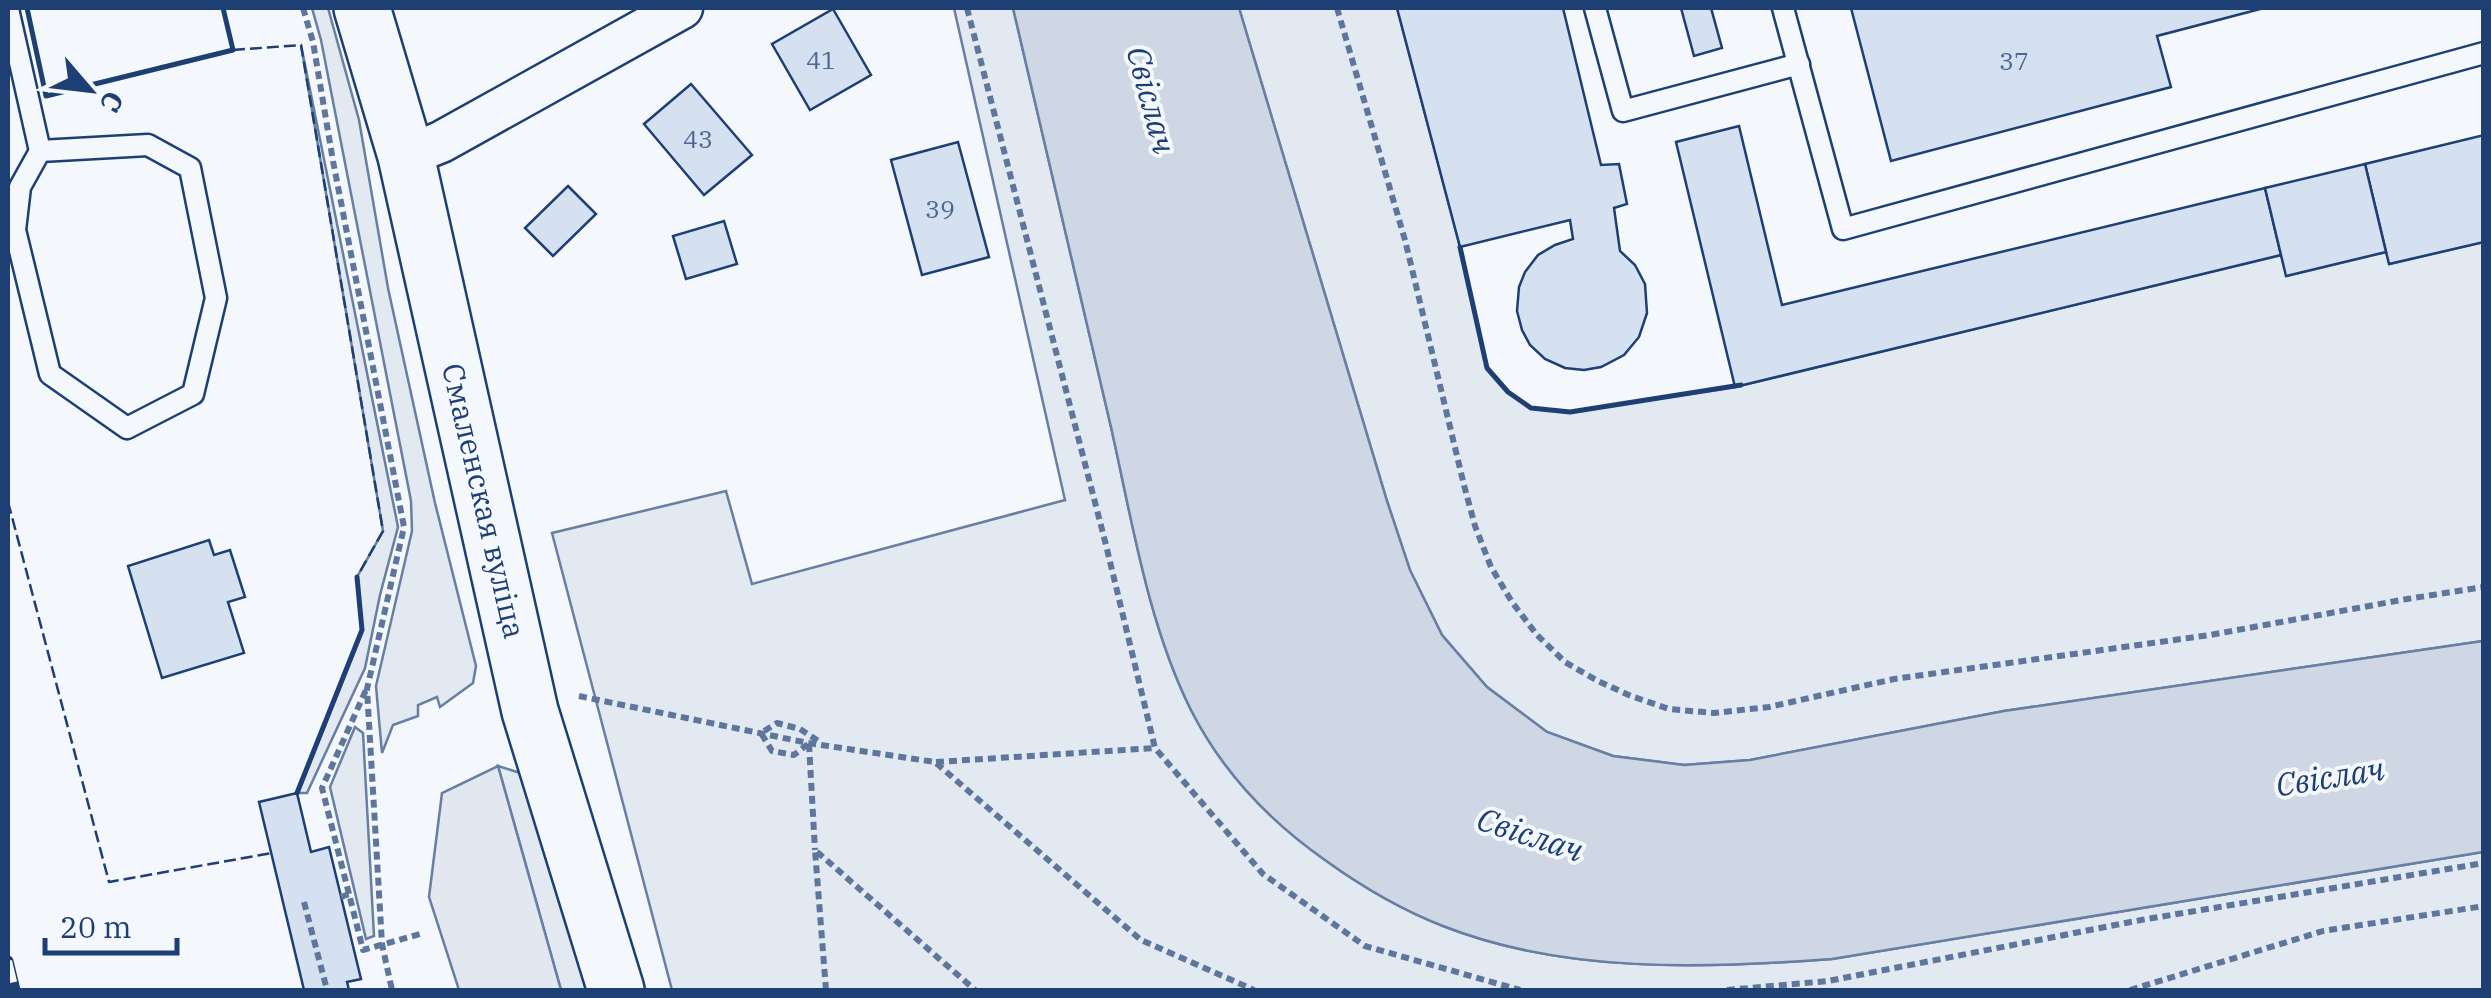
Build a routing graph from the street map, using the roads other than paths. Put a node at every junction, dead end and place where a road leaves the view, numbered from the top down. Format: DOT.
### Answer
graph roads {
  1 [pos="362,8"];
  2 [pos="682,8"];
  3 [pos="1595,8"];
  4 [pos="1784,8"];
  5 [pos="8,9"];
  6 [pos="2484,53"];
  7 [pos="1798,64"];
  8 [pos="40,151"];
  9 [pos="406,156"];
  10 [pos="616,990"];
  1 -- 9 [label="main road, Смаленская вуліца"];
  2 -- 9 [label="street"];
  3 -- 7 [label="lane"];
  4 -- 7 [label="lane"];
  5 -- 8 [label="lane"];
  6 -- 7 [label="lane"];
  8 -- 8 [label="lane"];
  9 -- 10 [label="main road, Смаленская вуліца"];
}
